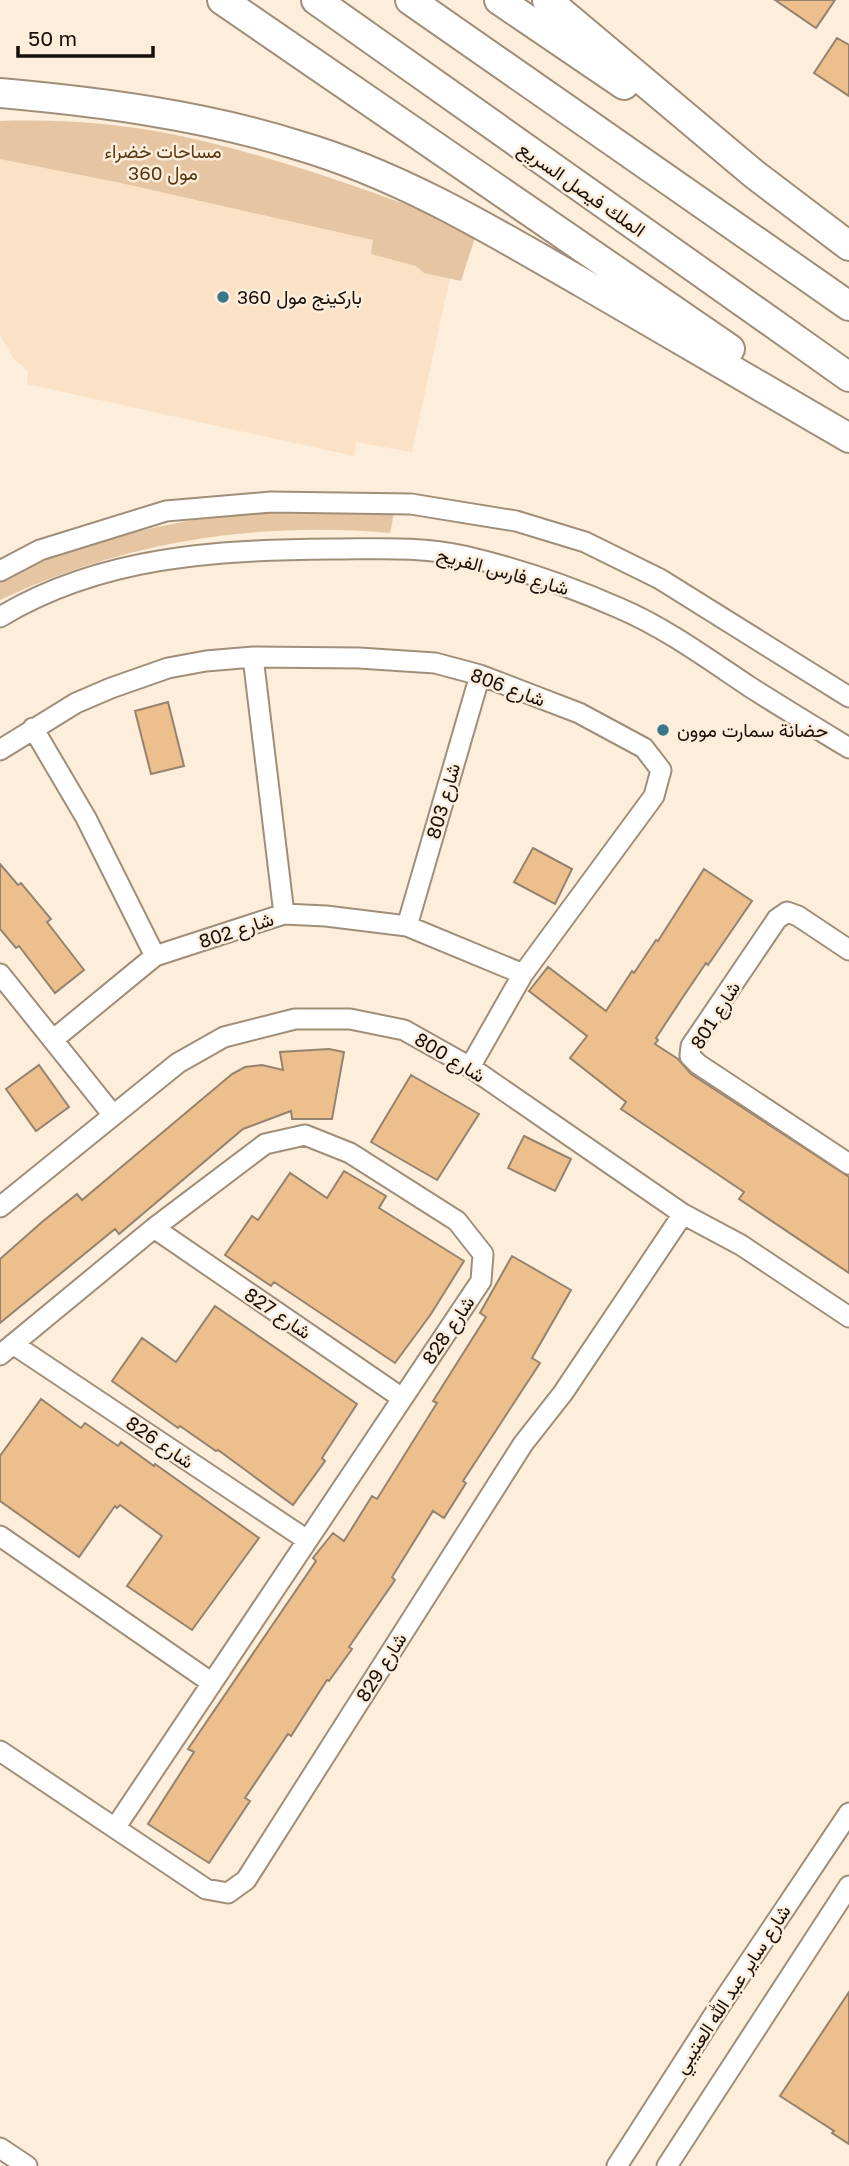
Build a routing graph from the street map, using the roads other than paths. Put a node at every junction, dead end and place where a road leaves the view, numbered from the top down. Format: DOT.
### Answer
graph roads {
  1 [pos="222,0"];
  2 [pos="316,0"];
  3 [pos="410,0"];
  4 [pos="499,0"];
  5 [pos="547,0"];
  6 [pos="0,93"];
  7 [pos="754,174"];
  8 [pos="849,246"];
  9 [pos="849,306"];
  10 [pos="849,377"];
  11 [pos="849,432"];
  12 [pos="849,438"];
  13 [pos="0,571"];
  14 [pos="0,617"];
  15 [pos="253,657"];
  16 [pos="480,676"];
  17 [pos="849,697"];
  18 [pos="33,727"];
  19 [pos="849,748"];
  20 [pos="0,750"];
  21 [pos="284,914"];
  22 [pos="407,926"];
  23 [pos="849,950"];
  24 [pos="155,956"];
  25 [pos="0,974"];
  26 [pos="523,974"];
  27 [pos="54,1039"];
  28 [pos="470,1067"];
  29 [pos="113,1115"];
  30 [pos="849,1164"];
  31 [pos="0,1207"];
  32 [pos="683,1214"];
  33 [pos="154,1228"];
  34 [pos="849,1317"];
  35 [pos="6,1349"];
  36 [pos="402,1398"];
  37 [pos="0,1536"];
  38 [pos="307,1540"];
  39 [pos="212,1683"];
  40 [pos="0,1751"];
  41 [pos="846,1824"];
  42 [pos="115,1828"];
  43 [pos="849,1870"];
  44 [pos="849,1886"];
  45 [pos="804,1955"];
  46 [pos="0,2148"];
  47 [pos="27,2166"];
  48 [pos="617,2166"];
  49 [pos="667,2166"];
  1 -- 11 [label="highway"];
  2 -- 10 [label="highway, الملك فيصل السريع"];
  3 -- 9 [label="highway"];
  4 -- 7 [label="highway"];
  5 -- 7 [label="highway"];
  6 -- 12 [label="highway"];
  7 -- 8 [label="highway"];
  13 -- 17 [label="street"];
  14 -- 19 [label="street, شارع فارس الفريح"];
  15 -- 16 [label="street, شارع 806"];
  15 -- 18 [label="street, شارع 806"];
  15 -- 21 [label="street"];
  16 -- 22 [label="street, شارع 803"];
  16 -- 26 [label="street, شارع 806"];
  18 -- 20 [label="street, شارع 806"];
  18 -- 24 [label="street"];
  21 -- 22 [label="street, شارع 802"];
  21 -- 24 [label="street, شارع 802"];
  22 -- 26 [label="street, شارع 802"];
  23 -- 30 [label="street, شارع 801"];
  24 -- 27 [label="street, شارع 802"];
  25 -- 27 [label="street"];
  26 -- 28 [label="street, شارع 806"];
  27 -- 29 [label="street"];
  28 -- 29 [label="street, شارع 800"];
  28 -- 32 [label="street, شارع 800"];
  29 -- 31 [label="street, شارع 800"];
  32 -- 34 [label="street, شارع 800"];
  32 -- 42 [label="street, شارع 829"];
  33 -- 35 [label="street, شارع 828"];
  33 -- 36 [label="street, شارع 827"];
  33 -- 36 [label="street, شارع 828"];
  35 -- 38 [label="street, شارع 826"];
  36 -- 38 [label="street, شارع 828"];
  37 -- 39 [label="street"];
  38 -- 39 [label="street, شارع 828"];
  39 -- 42 [label="street, شارع 828"];
  40 -- 42 [label="street, شارع 829"];
  41 -- 48 [label="street, شارع ساير عبد الله العتيبي"];
  43 -- 45 [label="street"];
  44 -- 45 [label="street"];
  45 -- 49 [label="street"];
  46 -- 47 [label="street"];
}
